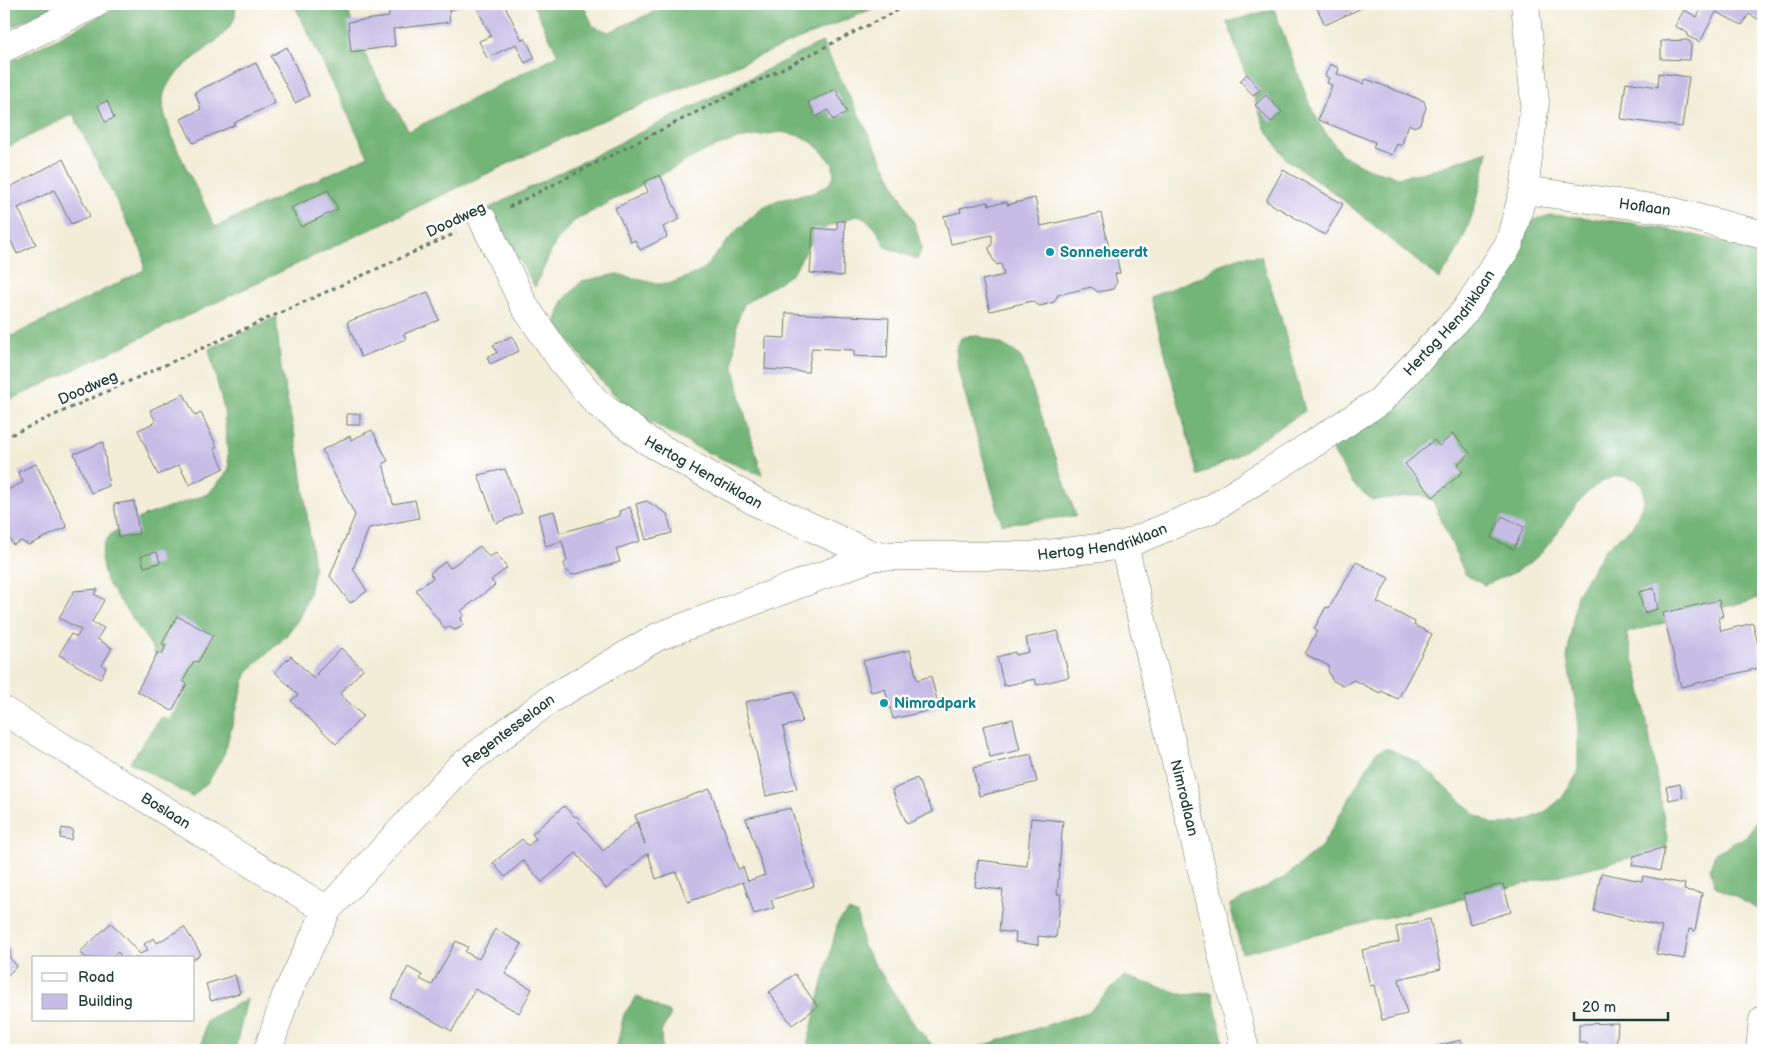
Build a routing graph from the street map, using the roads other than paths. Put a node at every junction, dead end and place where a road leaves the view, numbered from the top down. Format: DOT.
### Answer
graph roads {
  1 [pos="96,4"];
  2 [pos="1525,4"];
  3 [pos="4,48"];
  4 [pos="1524,190"];
  5 [pos="483,220"];
  6 [pos="1763,235"];
  7 [pos="1124,545"];
  8 [pos="875,556"];
  9 [pos="4,711"];
  10 [pos="327,910"];
  11 [pos="1763,1020"];
  12 [pos="268,1050"];
  13 [pos="1245,1050"];
  14 [pos="1760,1050"];
  1 -- 3 [label="street"];
  2 -- 4 [label="street, Hertog Hendriklaan"];
  4 -- 6 [label="street, Hoflaan"];
  4 -- 7 [label="street, Hertog Hendriklaan"];
  5 -- 8 [label="street, Hertog Hendriklaan"];
  7 -- 8 [label="street, Hertog Hendriklaan"];
  7 -- 13 [label="street, Nimrodlaan"];
  8 -- 10 [label="street, Regentesselaan"];
  9 -- 10 [label="street, Boslaan"];
  10 -- 12 [label="street, Regentesselaan"];
  11 -- 14 [label="street"];
}
